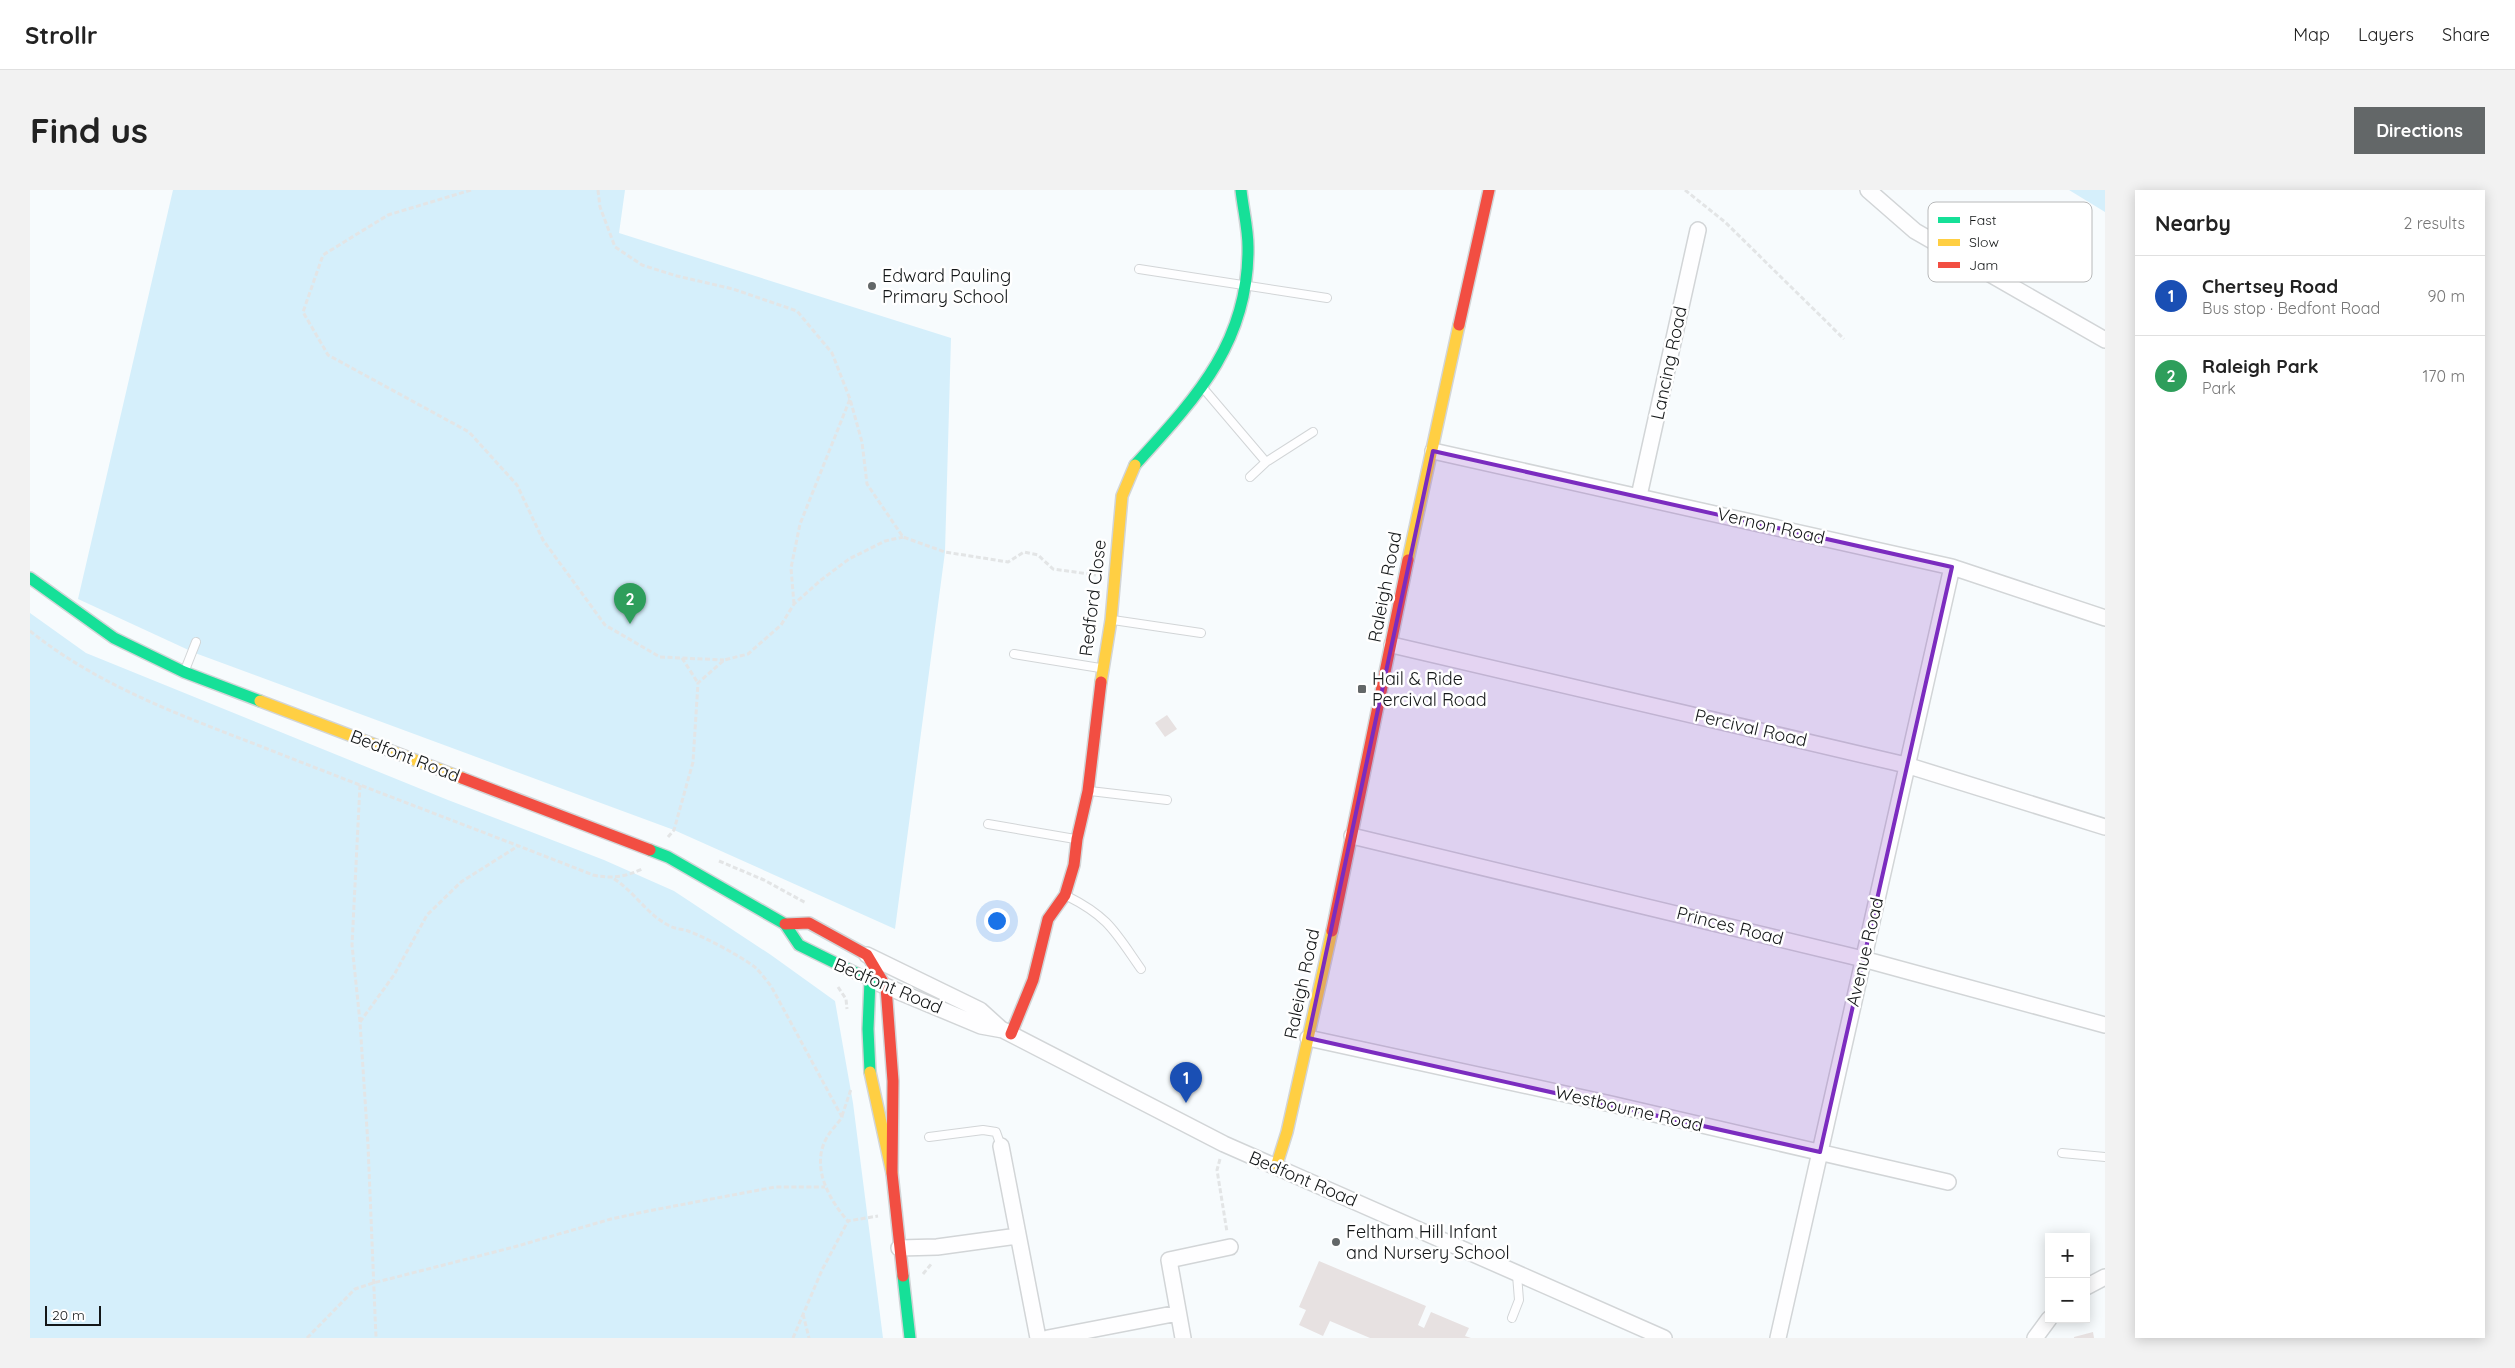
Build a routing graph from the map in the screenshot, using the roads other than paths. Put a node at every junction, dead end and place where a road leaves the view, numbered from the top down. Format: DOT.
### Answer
graph roads {
  1 [pos="1241,190"];
  2 [pos="1489,190"];
  3 [pos="1868,190"];
  4 [pos="1698,230"];
  5 [pos="1928,238"];
  6 [pos="1138,269"];
  7 [pos="2004,282"];
  8 [pos="1246,284"];
  9 [pos="1327,298"];
  10 [pos="2105,340"];
  11 [pos="1202,387"];
  12 [pos="1313,432"];
  13 [pos="1433,451"];
  14 [pos="1266,462"];
  15 [pos="1250,477"];
  16 [pos="1640,496"];
  17 [pos="1952,567"];
  18 [pos="30,578"];
  19 [pos="2105,618"];
  20 [pos="1111,620"];
  21 [pos="1201,633"];
  22 [pos="196,642"];
  23 [pos="1392,645"];
  24 [pos="1014,654"];
  25 [pos="1102,668"];
  26 [pos="184,672"];
  27 [pos="1906,765"];
  28 [pos="1088,791"];
  29 [pos="1167,800"];
  30 [pos="988,824"];
  31 [pos="2105,827"];
  32 [pos="1352,836"];
  33 [pos="1077,839"];
  34 [pos="1065,895"];
  35 [pos="785,924"];
  36 [pos="867,954"];
  37 [pos="1863,959"];
  38 [pos="1141,969"];
  39 [pos="897,970"];
  40 [pos="879,980"];
  41 [pos="2105,1025"];
  42 [pos="1007,1032"];
  43 [pos="1308,1038"];
  44 [pos="929,1137"];
  45 [pos="1001,1146"];
  46 [pos="1820,1152"];
  47 [pos="2062,1153"];
  48 [pos="2105,1157"];
  49 [pos="1276,1167"];
  50 [pos="892,1173"];
  51 [pos="1948,1182"];
  52 [pos="1018,1236"];
  53 [pos="1230,1247"];
  54 [pos="899,1248"];
  55 [pos="1517,1275"];
  56 [pos="2105,1277"];
  57 [pos="2090,1285"];
  58 [pos="1178,1313"];
  59 [pos="1512,1318"];
  60 [pos="2046,1323"];
  61 [pos="910,1338"];
  62 [pos="1038,1338"];
  63 [pos="1048,1338"];
  64 [pos="1183,1338"];
  65 [pos="1664,1338"];
  66 [pos="1778,1338"];
  67 [pos="2035,1338"];
  1 -- 8 [label="street, Redford Close"];
  2 -- 13 [label="street, Raleigh Road"];
  3 -- 5 [label="street"];
  4 -- 16 [label="street, Lancing Road"];
  6 -- 8 [label="lane"];
  7 -- 10 [label="street"];
  8 -- 9 [label="lane"];
  8 -- 11 [label="street, Redford Close"];
  11 -- 14 [label="lane"];
  11 -- 20 [label="street, Redford Close"];
  12 -- 14 [label="lane"];
  13 -- 16 [label="street, Vernon Road"];
  13 -- 23 [label="street, Raleigh Road"];
  14 -- 15 [label="lane"];
  16 -- 17 [label="street, Vernon Road"];
  17 -- 19 [label="street, Vernon Road"];
  17 -- 27 [label="street, Avenue Road"];
  18 -- 26 [label="street, Bedfont Road"];
  20 -- 21 [label="lane"];
  20 -- 25 [label="street, Redford Close"];
  22 -- 26 [label="lane"];
  23 -- 27 [label="street, Percival Road"];
  23 -- 32 [label="street, Raleigh Road"];
  24 -- 25 [label="lane"];
  25 -- 28 [label="street, Redford Close"];
  26 -- 35 [label="street, Bedfont Road"];
  27 -- 31 [label="street, Percival Road"];
  27 -- 37 [label="street, Avenue Road"];
  28 -- 29 [label="lane"];
  28 -- 33 [label="street, Redford Close"];
  30 -- 33 [label="lane"];
  32 -- 37 [label="street, Princes Road"];
  32 -- 43 [label="street, Raleigh Road"];
  33 -- 34 [label="street, Redford Close"];
  34 -- 38 [label="lane"];
  34 -- 42 [label="street, Redford Close"];
  35 -- 36 [label="street, Bedfont Road"];
  35 -- 40 [label="street, Bedfont Road"];
  36 -- 39 [label="street, Bedfont Road"];
  36 -- 40 [label="street"];
  37 -- 41 [label="street, Princes Road"];
  37 -- 46 [label="street, Avenue Road"];
  39 -- 40 [label="street"];
  39 -- 42 [label="street, Bedfont Road"];
  40 -- 42 [label="street, Bedfont Road"];
  40 -- 50 [label="street"];
  40 -- 50 [label="street"];
  42 -- 49 [label="street, Bedfont Road"];
  43 -- 46 [label="street, Westbourne Road"];
  43 -- 49 [label="street, Raleigh Road"];
  44 -- 45 [label="lane"];
  45 -- 52 [label="street"];
  46 -- 51 [label="street, Westbourne Road"];
  46 -- 66 [label="street, Avenue Road"];
  47 -- 48 [label="lane"];
  49 -- 55 [label="street, Bedfont Road"];
  50 -- 54 [label="street"];
  52 -- 54 [label="street"];
  52 -- 62 [label="street"];
  53 -- 58 [label="street"];
  54 -- 61 [label="street"];
  55 -- 59 [label="lane"];
  55 -- 65 [label="street, Bedfont Road"];
  56 -- 57 [label="street"];
  58 -- 63 [label="street"];
  58 -- 64 [label="street"];
  60 -- 67 [label="street"];
}
